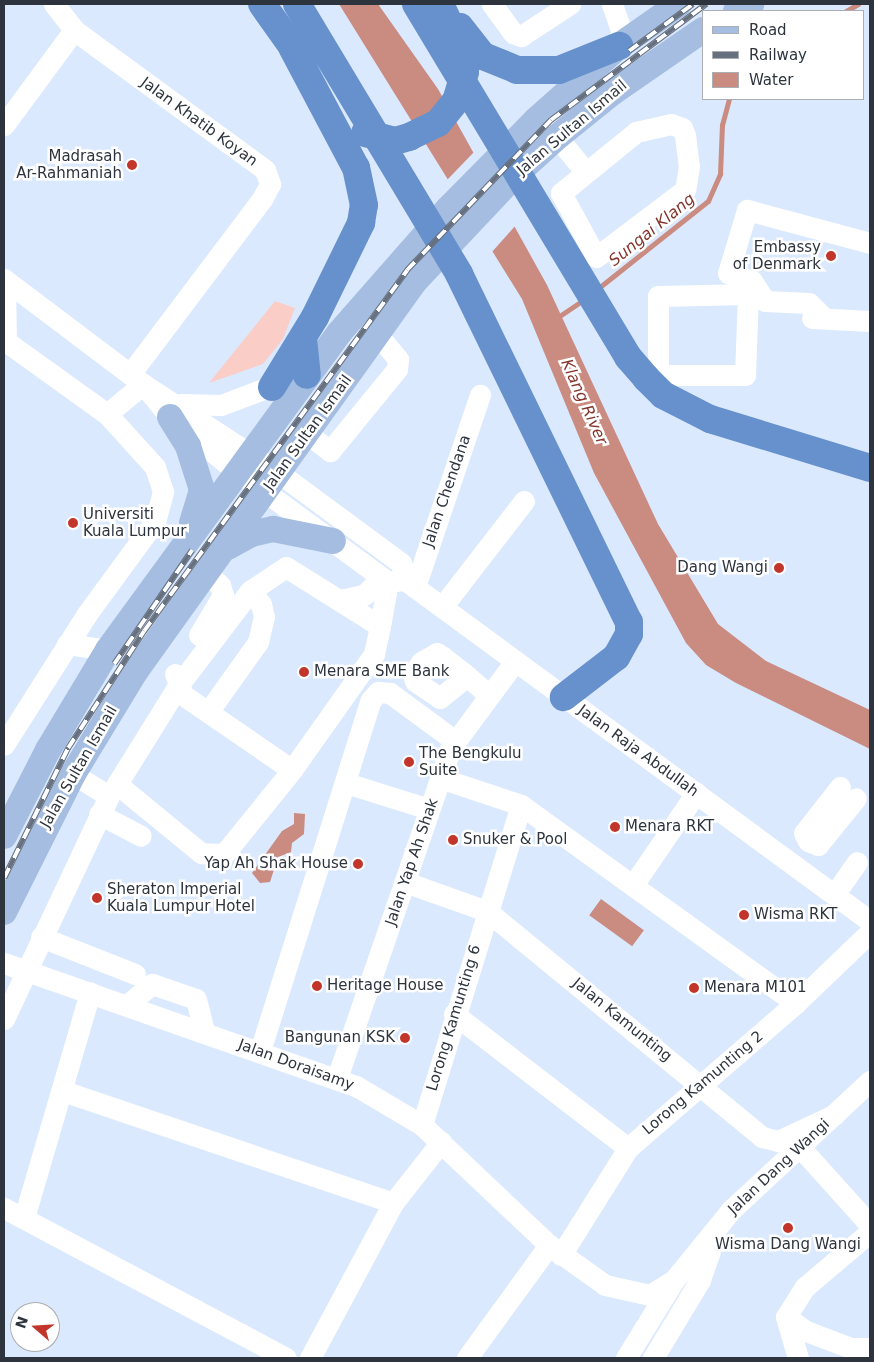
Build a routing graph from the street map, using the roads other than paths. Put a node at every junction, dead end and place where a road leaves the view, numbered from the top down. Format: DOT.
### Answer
graph roads {
  1 [pos="54,4"];
  2 [pos="262,4"];
  3 [pos="297,4"];
  4 [pos="416,4"];
  5 [pos="441,4"];
  6 [pos="492,4"];
  7 [pos="570,4"];
  8 [pos="612,4"];
  9 [pos="679,4"];
  10 [pos="751,4"];
  11 [pos="738,10"];
  12 [pos="74,30"];
  13 [pos="702,31"];
  14 [pos="619,46"];
  15 [pos="293,49"];
  16 [pos="4,125"];
  17 [pos="557,137"];
  18 [pos="506,168"];
  19 [pos="584,170"];
  20 [pos="870,243"];
  21 [pos="407,272"];
  22 [pos="4,279"];
  23 [pos="749,315"];
  24 [pos="824,318"];
  25 [pos="870,321"];
  26 [pos="378,335"];
  27 [pos="303,339"];
  28 [pos="5,340"];
  29 [pos="307,375"];
  30 [pos="136,379"];
  31 [pos="272,387"];
  32 [pos="480,395"];
  33 [pos="175,410"];
  34 [pos="107,414"];
  35 [pos="308,434"];
  36 [pos="243,462"];
  37 [pos="862,466"];
  38 [pos="272,482"];
  39 [pos="524,501"];
  40 [pos="333,541"];
  41 [pos="223,550"];
  42 [pos="180,551"];
  43 [pos="205,572"];
  44 [pos="397,582"];
  45 [pos="250,592"];
  46 [pos="340,600"];
  47 [pos="442,607"];
  48 [pos="380,626"];
  49 [pos="66,644"];
  50 [pos="108,650"];
  51 [pos="515,661"];
  52 [pos="362,670"];
  53 [pos="467,676"];
  54 [pos="178,686"];
  55 [pos="378,692"];
  56 [pos="489,694"];
  57 [pos="564,697"];
  58 [pos="208,712"];
  59 [pos="455,741"];
  60 [pos="4,745"];
  61 [pos="292,770"];
  62 [pos="73,774"];
  63 [pos="440,778"];
  64 [pos="346,783"];
  65 [pos="848,792"];
  66 [pos="696,794"];
  67 [pos="108,798"];
  68 [pos="521,805"];
  69 [pos="430,809"];
  70 [pos="4,836"];
  71 [pos="141,836"];
  72 [pos="857,862"];
  73 [pos="792,864"];
  74 [pos="405,882"];
  75 [pos="633,885"];
  76 [pos="834,894"];
  77 [pos="487,911"];
  78 [pos="4,912"];
  79 [pos="870,921"];
  80 [pos="870,932"];
  81 [pos="41,937"];
  82 [pos="4,963"];
  83 [pos="24,970"];
  84 [pos="135,974"];
  85 [pos="90,992"];
  86 [pos="796,1003"];
  87 [pos="128,1005"];
  88 [pos="454,1014"];
  89 [pos="4,1019"];
  90 [pos="204,1032"];
  91 [pos="260,1051"];
  92 [pos="337,1078"];
  93 [pos="870,1081"];
  94 [pos="700,1082"];
  95 [pos="63,1091"];
  96 [pos="834,1115"];
  97 [pos="422,1125"];
  98 [pos="441,1142"];
  99 [pos="798,1145"];
  100 [pos="628,1148"];
  101 [pos="393,1203"];
  102 [pos="4,1208"];
  103 [pos="24,1218"];
  104 [pos="720,1225"];
  105 [pos="870,1225"];
  106 [pos="870,1232"];
  107 [pos="555,1250"];
  108 [pos="674,1280"];
  109 [pos="786,1316"];
  110 [pos="870,1348"];
  111 [pos="286,1358"];
  112 [pos="310,1358"];
  113 [pos="467,1358"];
  114 [pos="626,1358"];
  115 [pos="653,1358"];
  116 [pos="798,1358"];
  1 -- 12 [label="street"];
  2 -- 15 [label="highway"];
  3 -- 57 [label="highway"];
  4 -- 37 [label="highway"];
  5 -- 14 [label="highway"];
  5 -- 15 [label="highway"];
  6 -- 7 [label="street"];
  8 -- 14 [label="street"];
  9 -- 14 [label="main road, Jalan Sultan Ismail"];
  10 -- 11 [label="main road"];
  12 -- 16 [label="street"];
  12 -- 30 [label="street, Jalan Khatib Koyan"];
  13 -- 17 [label="main road, Jalan Sultan Ismail"];
  14 -- 18 [label="main road, Jalan Sultan Ismail"];
  15 -- 27 [label="highway"];
  17 -- 18 [label="main road, Jalan Sultan Ismail"];
  17 -- 19 [label="street"];
  18 -- 21 [label="main road, Jalan Sultan Ismail"];
  19 -- 19 [label="street"];
  20 -- 24 [label="street"];
  21 -- 26 [label="main road, Jalan Sultan Ismail"];
  21 -- 29 [label="main road, Jalan Sultan Ismail"];
  22 -- 28 [label="street"];
  22 -- 30 [label="street, Jalan Raja Abdullah"];
  23 -- 23 [label="street"];
  23 -- 24 [label="street"];
  24 -- 25 [label="street"];
  26 -- 35 [label="main road, Jalan Sultan Ismail"];
  26 -- 35 [label="street"];
  27 -- 29 [label="highway"];
  27 -- 31 [label="highway"];
  28 -- 34 [label="street"];
  29 -- 31 [label="street"];
  29 -- 36 [label="main road, Jalan Sultan Ismail"];
  30 -- 33 [label="street, Jalan Raja Abdullah"];
  30 -- 34 [label="street"];
  31 -- 33 [label="street"];
  32 -- 44 [label="street, Jalan Chendana"];
  33 -- 36 [label="street, Jalan Raja Abdullah"];
  33 -- 42 [label="main road"];
  34 -- 49 [label="street"];
  35 -- 38 [label="main road, Jalan Sultan Ismail"];
  36 -- 38 [label="street, Jalan Raja Abdullah"];
  36 -- 42 [label="main road, Jalan Sultan Ismail"];
  38 -- 40 [label="street, Jalan Raja Abdullah"];
  38 -- 41 [label="main road, Jalan Sultan Ismail"];
  38 -- 44 [label="street, Jalan Raja Abdullah"];
  39 -- 47 [label="street"];
  40 -- 41 [label="main road"];
  40 -- 44 [label="street, Jalan Raja Abdullah"];
  41 -- 43 [label="main road, Jalan Sultan Ismail"];
  42 -- 50 [label="main road, Jalan Sultan Ismail"];
  43 -- 54 [label="street"];
  43 -- 62 [label="main road, Jalan Sultan Ismail"];
  44 -- 46 [label="street"];
  44 -- 47 [label="street, Jalan Raja Abdullah"];
  44 -- 48 [label="street, Jalan Chendana"];
  45 -- 46 [label="street"];
  45 -- 54 [label="street"];
  45 -- 58 [label="street"];
  46 -- 48 [label="street"];
  47 -- 51 [label="street, Jalan Raja Abdullah"];
  48 -- 52 [label="street, Jalan Chendana"];
  49 -- 50 [label="street"];
  49 -- 60 [label="street"];
  50 -- 70 [label="main road, Jalan Sultan Ismail"];
  51 -- 56 [label="street, Jalan Yap Ah Shak"];
  51 -- 57 [label="street, Jalan Raja Abdullah"];
  52 -- 55 [label="street"];
  52 -- 61 [label="street, Jalan Chendana"];
  53 -- 56 [label="street"];
  54 -- 58 [label="street"];
  54 -- 67 [label="street"];
  55 -- 59 [label="street"];
  55 -- 64 [label="street"];
  56 -- 59 [label="street, Jalan Yap Ah Shak"];
  57 -- 66 [label="street, Jalan Raja Abdullah"];
  58 -- 61 [label="street"];
  59 -- 63 [label="street, Jalan Yap Ah Shak"];
  61 -- 67 [label="street, Jalan Chendana"];
  62 -- 67 [label="street"];
  62 -- 78 [label="main road, Jalan Sultan Ismail"];
  63 -- 68 [label="street"];
  63 -- 69 [label="street, Jalan Yap Ah Shak"];
  64 -- 69 [label="street"];
  64 -- 91 [label="street"];
  65 -- 73 [label="street"];
  66 -- 73 [label="street, Jalan Raja Abdullah"];
  66 -- 75 [label="street"];
  67 -- 71 [label="street"];
  67 -- 81 [label="street"];
  68 -- 75 [label="street"];
  68 -- 77 [label="street, Lorong Kamunting 6"];
  69 -- 74 [label="street, Jalan Yap Ah Shak"];
  72 -- 76 [label="street"];
  73 -- 76 [label="street, Jalan Raja Abdullah"];
  74 -- 77 [label="street, Jalan Kamunting"];
  74 -- 92 [label="street, Jalan Yap Ah Shak"];
  75 -- 86 [label="street"];
  76 -- 79 [label="street, Jalan Raja Abdullah"];
  77 -- 88 [label="street, Lorong Kamunting 6"];
  77 -- 94 [label="street, Jalan Kamunting"];
  80 -- 86 [label="street, Lorong Kamunting 2"];
  81 -- 83 [label="street"];
  81 -- 84 [label="street"];
  82 -- 83 [label="street, Jalan Doraisamy"];
  83 -- 85 [label="street, Jalan Doraisamy"];
  83 -- 89 [label="street"];
  85 -- 87 [label="street, Jalan Doraisamy"];
  85 -- 95 [label="street"];
  86 -- 94 [label="street, Lorong Kamunting 2"];
  87 -- 90 [label="street, Jalan Doraisamy"];
  87 -- 90 [label="street"];
  88 -- 97 [label="street, Lorong Kamunting 6"];
  88 -- 100 [label="street"];
  90 -- 91 [label="street, Jalan Doraisamy"];
  91 -- 92 [label="street, Jalan Doraisamy"];
  92 -- 97 [label="street, Jalan Doraisamy"];
  93 -- 96 [label="street, Jalan Dang Wangi"];
  94 -- 96 [label="street, Jalan Kamunting"];
  94 -- 100 [label="street, Lorong Kamunting 2"];
  95 -- 101 [label="street"];
  95 -- 103 [label="street"];
  96 -- 99 [label="street, Jalan Dang Wangi"];
  97 -- 98 [label="street, Jalan Doraisamy"];
  98 -- 101 [label="street"];
  98 -- 107 [label="street, Jalan Doraisamy"];
  99 -- 104 [label="street, Jalan Dang Wangi"];
  99 -- 105 [label="street"];
  100 -- 107 [label="street, Lorong Kamunting 2"];
  101 -- 112 [label="street"];
  102 -- 103 [label="street"];
  103 -- 111 [label="street"];
  104 -- 108 [label="street, Jalan Dang Wangi"];
  104 -- 115 [label="street"];
  106 -- 109 [label="street"];
  107 -- 108 [label="street, Jalan Doraisamy"];
  107 -- 113 [label="street, Lorong Kamunting 2"];
  108 -- 114 [label="street, Jalan Dang Wangi"];
  109 -- 110 [label="street"];
  109 -- 116 [label="street"];
}
